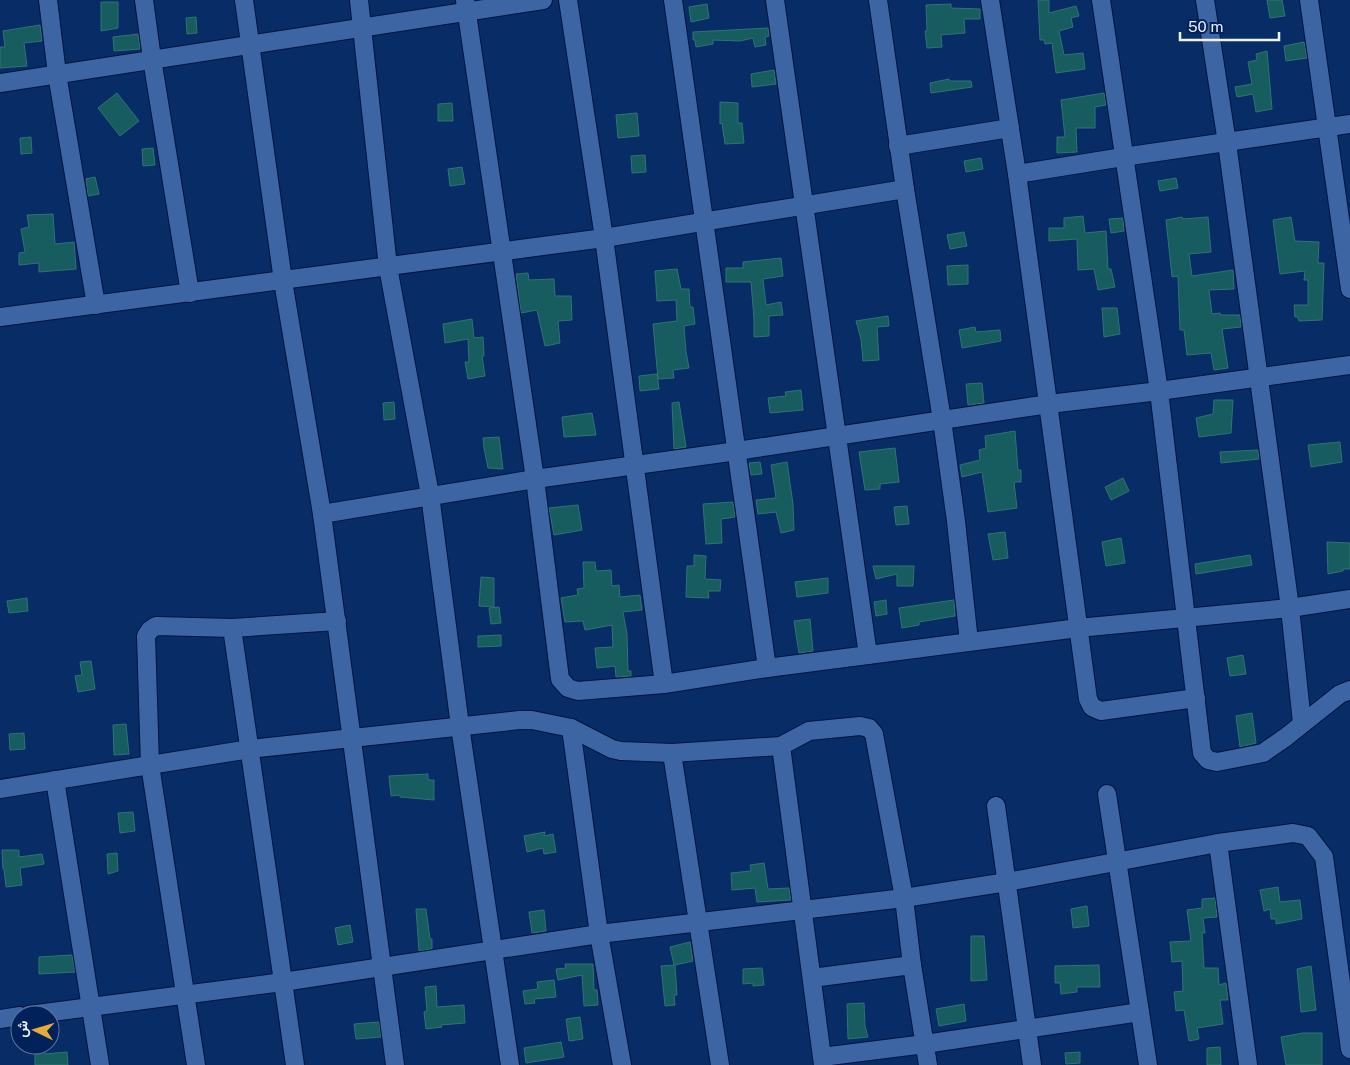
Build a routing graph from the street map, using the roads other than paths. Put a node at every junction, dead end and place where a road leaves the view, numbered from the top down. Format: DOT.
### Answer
graph roads {
  1 [pos="48,0"];
  2 [pos="144,0"];
  3 [pos="244,0"];
  4 [pos="359,0"];
  5 [pos="543,0"];
  6 [pos="568,0"];
  7 [pos="673,0"];
  8 [pos="775,0"];
  9 [pos="878,0"];
  10 [pos="990,0"];
  11 [pos="1101,0"];
  12 [pos="1205,0"];
  13 [pos="1309,0"];
  14 [pos="466,5"];
  15 [pos="363,26"];
  16 [pos="251,45"];
  17 [pos="152,59"];
  18 [pos="57,74"];
  19 [pos="0,82"];
  20 [pos="1350,124"];
  21 [pos="1010,128"];
  22 [pos="1327,128"];
  23 [pos="1227,143"];
  24 [pos="898,146"];
  25 [pos="1123,156"];
  26 [pos="1017,174"];
  27 [pos="905,190"];
  28 [pos="804,206"];
  29 [pos="705,223"];
  30 [pos="604,238"];
  31 [pos="501,251"];
  32 [pos="388,267"];
  33 [pos="283,281"];
  34 [pos="1350,289"];
  35 [pos="190,293"];
  36 [pos="96,305"];
  37 [pos="0,317"];
  38 [pos="1350,365"];
  39 [pos="1258,377"];
  40 [pos="1159,391"];
  41 [pos="1049,404"];
  42 [pos="942,420"];
  43 [pos="837,436"];
  44 [pos="737,451"];
  45 [pos="634,466"];
  46 [pos="535,479"];
  47 [pos="430,495"];
  48 [pos="322,514"];
  49 [pos="1350,599"];
  50 [pos="1290,608"];
  51 [pos="1186,616"];
  52 [pos="337,622"];
  53 [pos="232,628"];
  54 [pos="1078,628"];
  55 [pos="969,642"];
  56 [pos="868,655"];
  57 [pos="767,668"];
  58 [pos="664,684"];
  59 [pos="1350,690"];
  60 [pos="1196,698"];
  61 [pos="1302,723"];
  62 [pos="460,726"];
  63 [pos="571,728"];
  64 [pos="352,739"];
  65 [pos="781,746"];
  66 [pos="250,749"];
  67 [pos="672,753"];
  68 [pos="150,765"];
  69 [pos="55,780"];
  70 [pos="0,789"];
  71 [pos="1108,794"];
  72 [pos="996,806"];
  73 [pos="1218,843"];
  74 [pos="1118,862"];
  75 [pos="1007,882"];
  76 [pos="904,898"];
  77 [pos="802,911"];
  78 [pos="699,921"];
  79 [pos="600,934"];
  80 [pos="492,950"];
  81 [pos="912,965"];
  82 [pos="382,967"];
  83 [pos="812,978"];
  84 [pos="283,982"];
  85 [pos="184,995"];
  86 [pos="91,1006"];
  87 [pos="60,1010"];
  88 [pos="1140,1012"];
  89 [pos="1027,1029"];
  90 [pos="925,1044"];
  91 [pos="1350,1049"];
  92 [pos="822,1061"];
  93 [pos="506,1064"];
  94 [pos="100,1065"];
  95 [pos="196,1065"];
  96 [pos="295,1065"];
  97 [pos="395,1065"];
  98 [pos="622,1065"];
  99 [pos="720,1065"];
  100 [pos="928,1065"];
  101 [pos="1032,1065"];
  102 [pos="1148,1065"];
  103 [pos="1248,1065"];
  1 -- 18 [label="street"];
  2 -- 17 [label="street"];
  3 -- 16 [label="street"];
  4 -- 15 [label="street"];
  5 -- 14 [label="street"];
  6 -- 30 [label="street"];
  7 -- 29 [label="street"];
  8 -- 28 [label="street"];
  9 -- 24 [label="street"];
  10 -- 21 [label="street"];
  11 -- 25 [label="street"];
  12 -- 23 [label="street"];
  13 -- 22 [label="street"];
  14 -- 15 [label="street"];
  14 -- 31 [label="street"];
  15 -- 16 [label="street"];
  15 -- 32 [label="street"];
  16 -- 17 [label="street"];
  16 -- 33 [label="street"];
  17 -- 18 [label="street"];
  17 -- 35 [label="street"];
  18 -- 19 [label="street"];
  18 -- 36 [label="street"];
  20 -- 22 [label="street"];
  21 -- 24 [label="street"];
  21 -- 26 [label="street"];
  22 -- 23 [label="street"];
  22 -- 34 [label="street"];
  23 -- 25 [label="street"];
  23 -- 39 [label="street"];
  24 -- 27 [label="street"];
  25 -- 26 [label="street"];
  25 -- 40 [label="street"];
  26 -- 41 [label="street"];
  27 -- 28 [label="street"];
  27 -- 42 [label="street"];
  28 -- 29 [label="street"];
  28 -- 43 [label="street"];
  29 -- 30 [label="street"];
  29 -- 44 [label="street"];
  30 -- 31 [label="street"];
  30 -- 45 [label="street"];
  31 -- 32 [label="street"];
  31 -- 46 [label="street"];
  32 -- 33 [label="street"];
  32 -- 47 [label="street"];
  33 -- 35 [label="street"];
  33 -- 48 [label="street"];
  35 -- 36 [label="street"];
  36 -- 37 [label="street"];
  38 -- 39 [label="street"];
  39 -- 40 [label="street"];
  39 -- 50 [label="street"];
  40 -- 41 [label="street"];
  40 -- 51 [label="street"];
  41 -- 42 [label="street"];
  41 -- 54 [label="street"];
  42 -- 43 [label="street"];
  42 -- 55 [label="street"];
  43 -- 44 [label="street"];
  43 -- 56 [label="street"];
  44 -- 45 [label="street"];
  44 -- 57 [label="street"];
  45 -- 46 [label="street"];
  45 -- 58 [label="street"];
  46 -- 47 [label="street"];
  46 -- 58 [label="street"];
  47 -- 48 [label="street"];
  47 -- 62 [label="street"];
  48 -- 52 [label="street"];
  49 -- 50 [label="street"];
  50 -- 51 [label="street"];
  50 -- 61 [label="street"];
  51 -- 54 [label="street"];
  51 -- 60 [label="street"];
  52 -- 53 [label="street"];
  52 -- 64 [label="street"];
  53 -- 66 [label="street"];
  53 -- 68 [label="street"];
  54 -- 55 [label="street"];
  54 -- 60 [label="street"];
  55 -- 56 [label="street"];
  56 -- 57 [label="street"];
  57 -- 58 [label="street"];
  59 -- 61 [label="street"];
  60 -- 61 [label="street"];
  62 -- 63 [label="street"];
  62 -- 64 [label="street"];
  62 -- 80 [label="street"];
  63 -- 67 [label="street"];
  63 -- 79 [label="street"];
  64 -- 66 [label="street"];
  64 -- 82 [label="street"];
  65 -- 67 [label="street"];
  65 -- 76 [label="street"];
  65 -- 77 [label="street"];
  66 -- 68 [label="street"];
  66 -- 84 [label="street"];
  67 -- 78 [label="street"];
  68 -- 69 [label="street"];
  68 -- 85 [label="street"];
  69 -- 70 [label="street"];
  69 -- 86 [label="street"];
  71 -- 74 [label="street"];
  72 -- 75 [label="street"];
  73 -- 74 [label="street"];
  73 -- 91 [label="street"];
  73 -- 103 [label="street"];
  74 -- 75 [label="street"];
  74 -- 88 [label="street"];
  75 -- 76 [label="street"];
  75 -- 89 [label="street"];
  76 -- 77 [label="street"];
  76 -- 81 [label="street"];
  77 -- 78 [label="street"];
  77 -- 83 [label="street"];
  78 -- 79 [label="street"];
  78 -- 99 [label="street"];
  79 -- 80 [label="street"];
  79 -- 98 [label="street"];
  80 -- 82 [label="street"];
  80 -- 93 [label="street"];
  81 -- 83 [label="street"];
  81 -- 90 [label="street"];
  82 -- 84 [label="street"];
  82 -- 97 [label="street"];
  83 -- 92 [label="street"];
  84 -- 85 [label="street"];
  84 -- 96 [label="street"];
  85 -- 86 [label="street"];
  85 -- 95 [label="street"];
  86 -- 87 [label="street"];
  86 -- 94 [label="street"];
  88 -- 89 [label="street"];
  88 -- 102 [label="street"];
  89 -- 90 [label="street"];
  89 -- 101 [label="street"];
  90 -- 92 [label="street"];
  90 -- 100 [label="street"];
}
